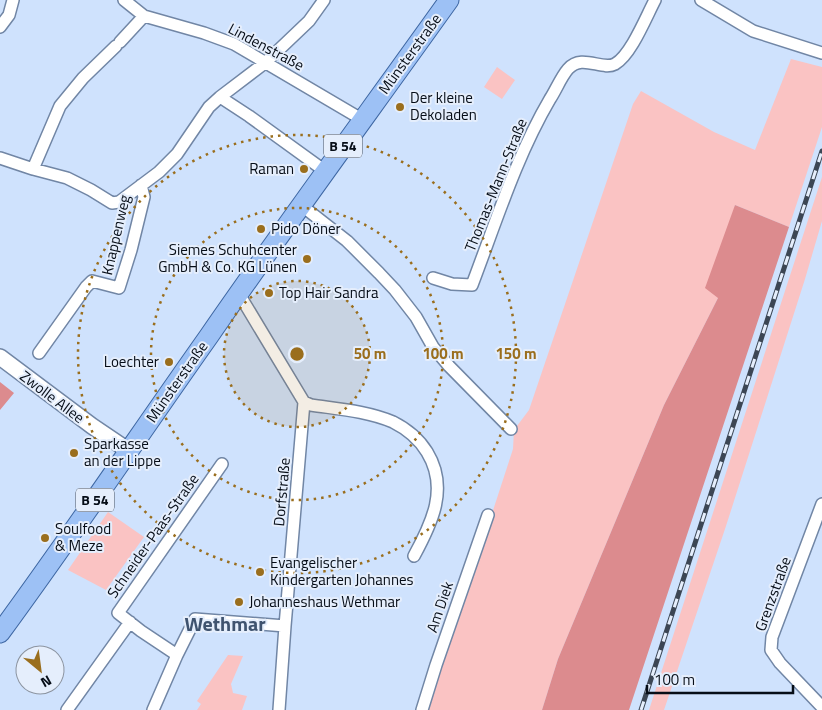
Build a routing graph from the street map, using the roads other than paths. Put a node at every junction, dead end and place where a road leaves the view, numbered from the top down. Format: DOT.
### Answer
graph roads {
  1 [pos="13,0"];
  2 [pos="124,0"];
  3 [pos="324,0"];
  4 [pos="449,0"];
  5 [pos="655,0"];
  6 [pos="701,0"];
  7 [pos="144,16"];
  8 [pos="0,27"];
  9 [pos="822,53"];
  10 [pos="266,62"];
  11 [pos="220,97"];
  12 [pos="363,120"];
  13 [pos="0,158"];
  14 [pos="32,169"];
  15 [pos="325,171"];
  16 [pos="140,186"];
  17 [pos="301,205"];
  18 [pos="433,278"];
  19 [pos="239,294"];
  20 [pos="39,353"];
  21 [pos="0,357"];
  22 [pos="304,402"];
  23 [pos="511,429"];
  24 [pos="129,451"];
  25 [pos="222,464"];
  26 [pos="822,504"];
  27 [pos="488,515"];
  28 [pos="414,556"];
  29 [pos="130,622"];
  30 [pos="285,626"];
  31 [pos="0,633"];
  32 [pos="177,655"];
  33 [pos="822,707"];
  34 [pos="67,710"];
  35 [pos="153,710"];
  36 [pos="280,710"];
  37 [pos="422,710"];
  1 -- 8 [label="street"];
  2 -- 7 [label="street, Lindenstraße"];
  3 -- 10 [label="street, Knappenweg"];
  4 -- 12 [label="main road, Münsterstraße / B 54"];
  5 -- 18 [label="street, Thomas-Mann-Straße"];
  6 -- 9 [label="street"];
  7 -- 10 [label="street, Lindenstraße"];
  7 -- 14 [label="street"];
  10 -- 11 [label="street, Knappenweg"];
  10 -- 12 [label="street, Lindenstraße"];
  11 -- 15 [label="street"];
  11 -- 16 [label="street, Knappenweg"];
  12 -- 15 [label="main road, Münsterstraße / B 54"];
  13 -- 14 [label="street"];
  14 -- 16 [label="street"];
  15 -- 17 [label="main road, Münsterstraße / B 54"];
  16 -- 20 [label="street, Knappenweg"];
  17 -- 19 [label="main road, Münsterstraße / B 54"];
  17 -- 23 [label="street"];
  19 -- 22 [label="street"];
  19 -- 24 [label="main road, Münsterstraße / B 54"];
  21 -- 24 [label="street, Zwolle Allee"];
  22 -- 28 [label="street"];
  22 -- 30 [label="street, Dorfstraße"];
  24 -- 31 [label="main road, Münsterstraße / B 54"];
  25 -- 29 [label="street, Schneider-Paas-Straße"];
  26 -- 33 [label="street, Grenzstraße"];
  27 -- 37 [label="street, Am Diek"];
  29 -- 32 [label="street"];
  29 -- 34 [label="street"];
  30 -- 32 [label="street"];
  30 -- 36 [label="street, Dorfstraße"];
  32 -- 35 [label="street"];
}
